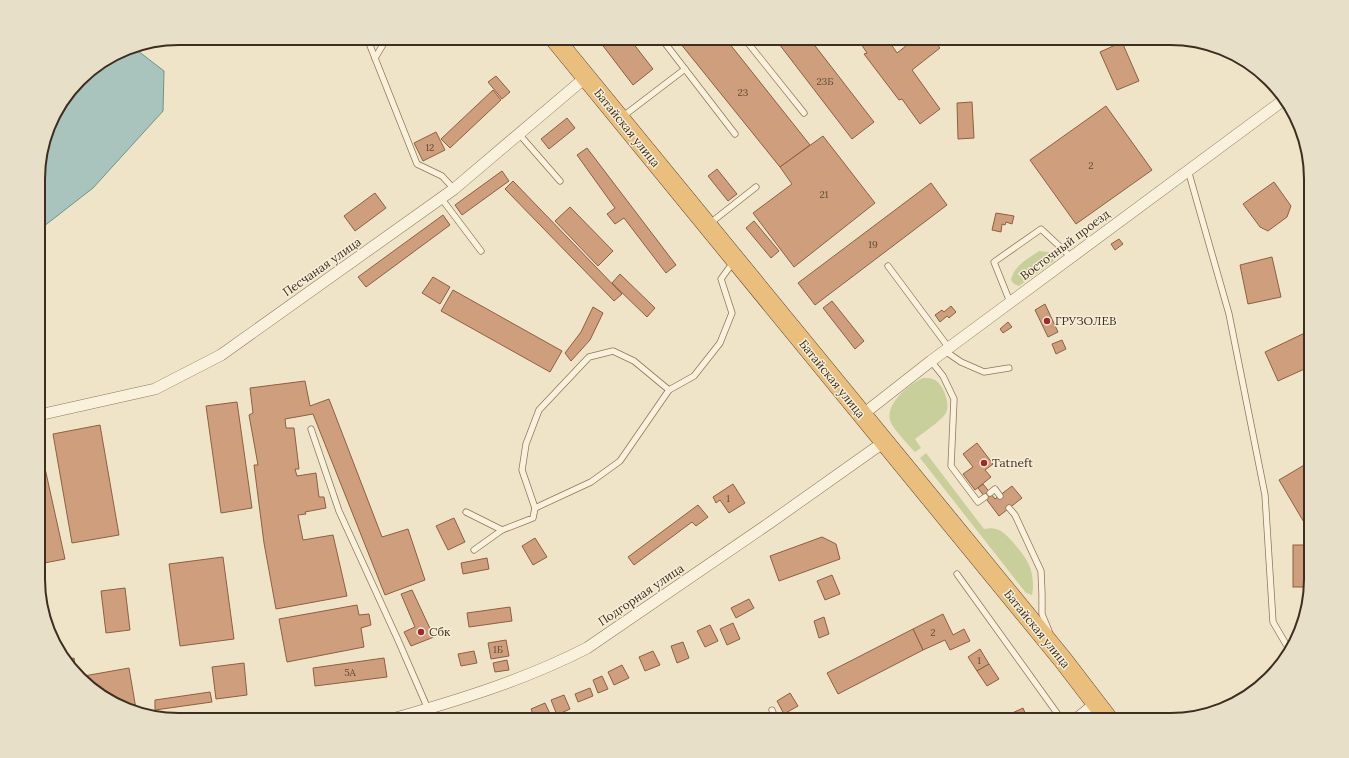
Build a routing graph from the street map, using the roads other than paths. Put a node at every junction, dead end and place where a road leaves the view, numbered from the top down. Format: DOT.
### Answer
graph roads {
  1 [pos="370,45"];
  2 [pos="383,45"];
  3 [pos="560,45"];
  4 [pos="666,45"];
  5 [pos="750,45"];
  6 [pos="375,58"];
  7 [pos="685,69"];
  8 [pos="586,77"];
  9 [pos="1280,103"];
  10 [pos="804,113"];
  11 [pos="620,119"];
  12 [pos="519,134"];
  13 [pos="735,134"];
  14 [pos="1188,170"];
  15 [pos="560,181"];
  16 [pos="756,187"];
  17 [pos="454,189"];
  18 [pos="441,198"];
  19 [pos="707,226"];
  20 [pos="481,251"];
  21 [pos="1071,257"];
  22 [pos="735,260"];
  23 [pos="888,266"];
  24 [pos="1010,302"];
  25 [pos="947,349"];
  26 [pos="931,361"];
  27 [pos="1009,368"];
  28 [pos="669,390"];
  29 [pos="45,414"];
  30 [pos="862,415"];
  31 [pos="310,429"];
  32 [pos="884,442"];
  33 [pos="990,493"];
  34 [pos="1000,496"];
  35 [pos="984,497"];
  36 [pos="534,508"];
  37 [pos="1010,508"];
  38 [pos="466,512"];
  39 [pos="502,530"];
  40 [pos="474,550"];
  41 [pos="957,574"];
  42 [pos="1286,645"];
  43 [pos="1063,660"];
  44 [pos="1096,703"];
  45 [pos="428,709"];
  46 [pos="772,710"];
  47 [pos="414,713"];
  48 [pos="773,713"];
  49 [pos="1057,713"];
  50 [pos="1084,713"];
  51 [pos="1104,713"];
  1 -- 6 [label="lane"];
  2 -- 6 [label="lane"];
  3 -- 8 [label="highway, Батайская улица"];
  4 -- 7 [label="lane"];
  5 -- 10 [label="lane"];
  6 -- 17 [label="lane"];
  7 -- 11 [label="lane"];
  7 -- 13 [label="lane"];
  8 -- 11 [label="highway, Батайская улица"];
  8 -- 12 [label="street, Песчаная улица"];
  9 -- 14 [label="street, Восточный проезд"];
  11 -- 19 [label="highway, Батайская улица"];
  12 -- 15 [label="lane"];
  12 -- 17 [label="street, Песчаная улица"];
  14 -- 21 [label="street, Восточный проезд"];
  14 -- 42 [label="lane"];
  16 -- 19 [label="lane"];
  17 -- 18 [label="street, Песчаная улица"];
  18 -- 20 [label="lane"];
  18 -- 29 [label="street, Песчаная улица"];
  19 -- 22 [label="highway, Батайская улица"];
  21 -- 24 [label="street, Восточный проезд"];
  21 -- 24 [label="lane"];
  22 -- 28 [label="lane"];
  22 -- 30 [label="highway, Батайская улица"];
  23 -- 25 [label="lane"];
  24 -- 25 [label="street, Восточный проезд"];
  25 -- 26 [label="street, Восточный проезд"];
  25 -- 27 [label="lane"];
  26 -- 30 [label="street, Восточный проезд"];
  26 -- 35 [label="lane"];
  28 -- 36 [label="lane"];
  28 -- 36 [label="lane"];
  30 -- 32 [label="highway, Батайская улица"];
  31 -- 45 [label="lane"];
  32 -- 43 [label="highway, Батайская улица"];
  32 -- 45 [label="street, Подгорная улица"];
  33 -- 34 [label="lane"];
  36 -- 39 [label="lane"];
  37 -- 43 [label="lane"];
  38 -- 39 [label="lane"];
  39 -- 40 [label="lane"];
  41 -- 49 [label="lane"];
  43 -- 44 [label="highway, Батайская улица"];
  44 -- 50 [label="street"];
  44 -- 51 [label="highway, Батайская улица"];
  45 -- 47 [label="street, Подгорная улица"];
  46 -- 48 [label="lane"];
}
